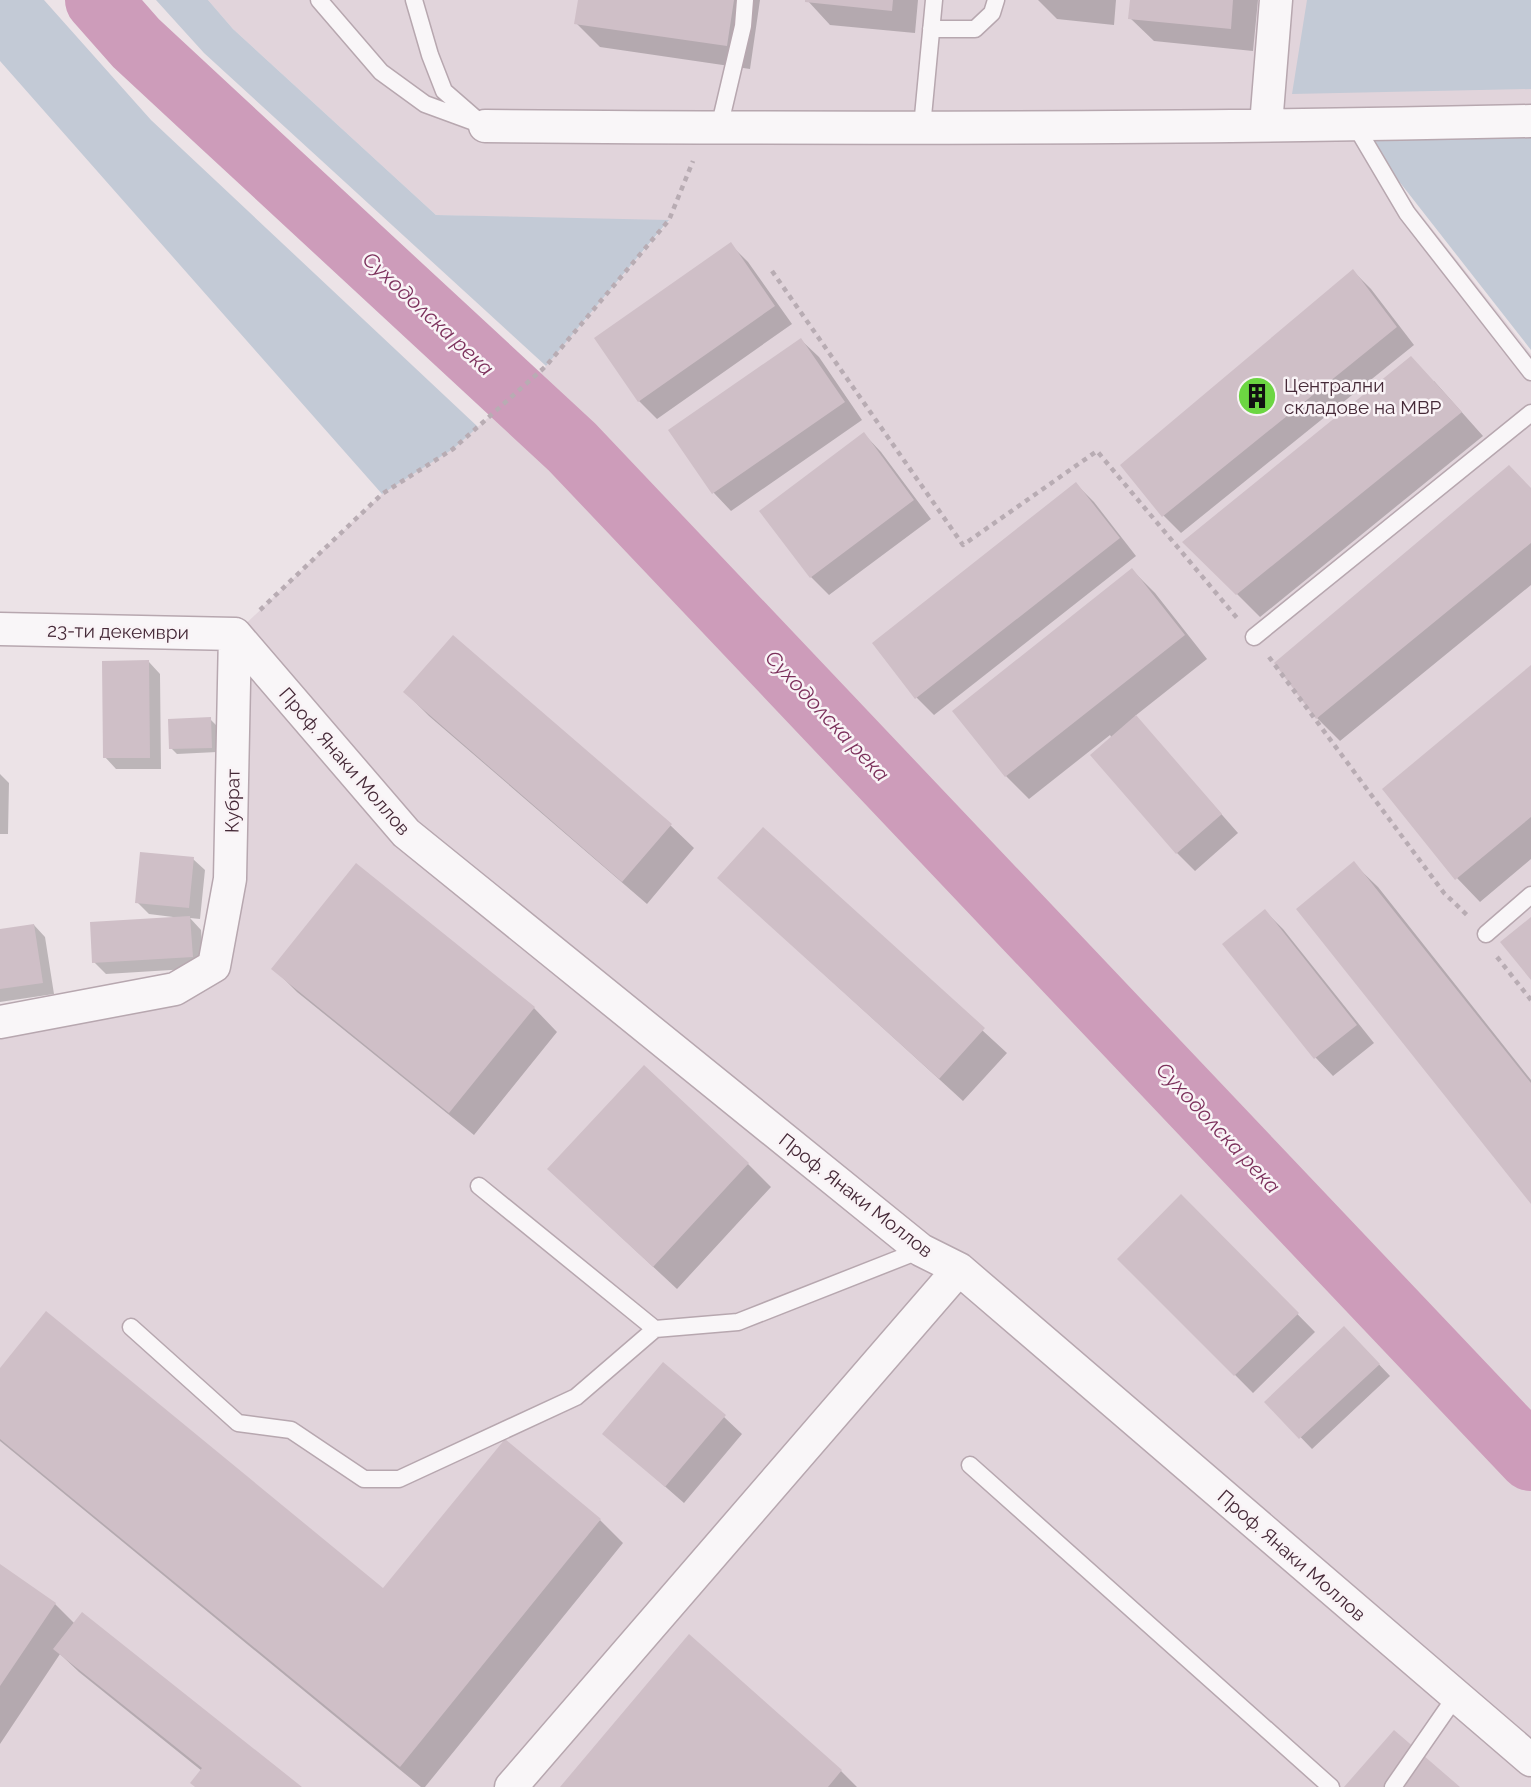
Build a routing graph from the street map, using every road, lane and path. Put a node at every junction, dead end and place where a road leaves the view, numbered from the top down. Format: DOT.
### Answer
graph roads {
  1 [pos="319,0"];
  2 [pos="414,0"];
  3 [pos="745,0"];
  4 [pos="934,0"];
  5 [pos="996,0"];
  6 [pos="1276,0"];
  7 [pos="931,29"];
  8 [pos="1531,121"];
  9 [pos="1266,125"];
  10 [pos="1355,125"];
  11 [pos="485,126"];
  12 [pos="922,127"];
  13 [pos="713,128"];
  14 [pos="772,271"];
  15 [pos="1531,372"];
  16 [pos="1531,413"];
  17 [pos="0,629"];
  18 [pos="236,634"];
  19 [pos="1254,637"];
  20 [pos="1531,895"];
  21 [pos="1486,934"];
  22 [pos="1531,1000"];
  23 [pos="0,1022"];
  24 [pos="479,1186"];
  25 [pos="921,1250"];
  26 [pos="959,1269"];
  27 [pos="131,1327"];
  28 [pos="655,1329"];
  29 [pos="970,1465"];
  30 [pos="1456,1696"];
  31 [pos="1531,1760"];
  32 [pos="511,1787"];
  33 [pos="1331,1787"];
  34 [pos="1393,1787"];
  1 -- 11 [label="lane"];
  2 -- 11 [label="lane"];
  3 -- 13 [label="lane"];
  4 -- 7 [label="lane"];
  5 -- 7 [label="lane"];
  6 -- 9 [label="street"];
  7 -- 12 [label="lane"];
  8 -- 10 [label="street"];
  9 -- 10 [label="street"];
  9 -- 12 [label="street"];
  10 -- 15 [label="lane"];
  11 -- 13 [label="street"];
  12 -- 13 [label="street"];
  13 -- 18 [label="path"];
  14 -- 19 [label="path"];
  16 -- 19 [label="lane"];
  17 -- 18 [label="street, 23-ти декември"];
  18 -- 23 [label="street, Кубрат"];
  18 -- 25 [label="street, Проф. Янаки Моллов"];
  19 -- 21 [label="path"];
  20 -- 21 [label="lane"];
  21 -- 22 [label="path"];
  24 -- 28 [label="lane"];
  25 -- 26 [label="street, Проф. Янаки Моллов"];
  25 -- 28 [label="lane"];
  26 -- 30 [label="street, Проф. Янаки Моллов"];
  26 -- 32 [label="street"];
  27 -- 28 [label="lane"];
  29 -- 33 [label="lane"];
  30 -- 31 [label="street, Проф. Янаки Моллов"];
  30 -- 34 [label="lane"];
}
